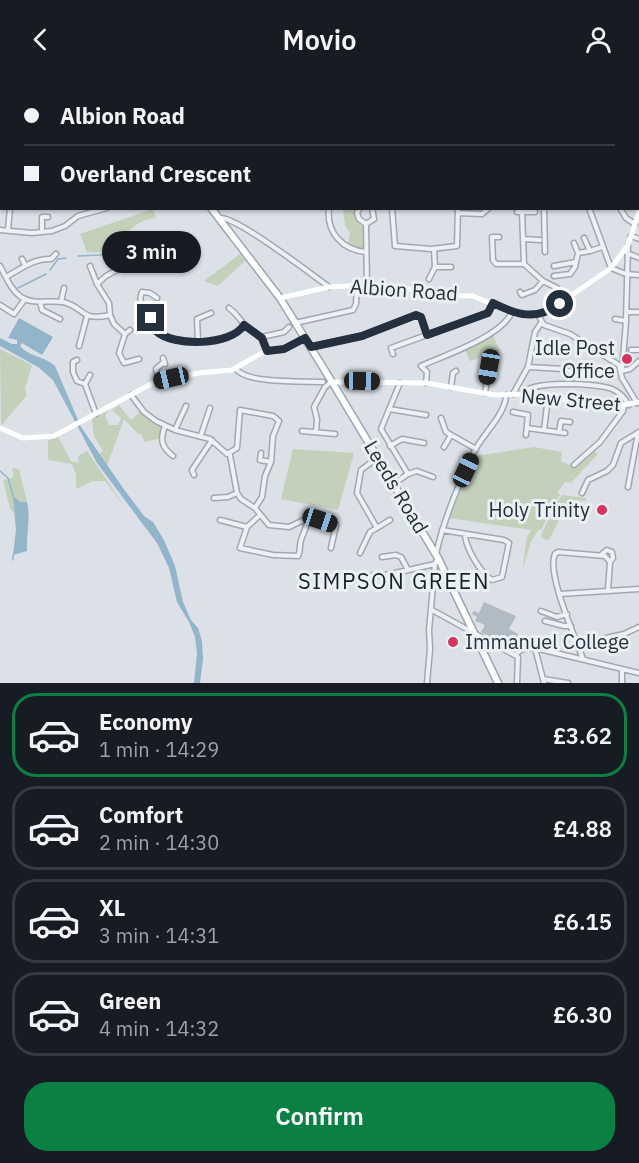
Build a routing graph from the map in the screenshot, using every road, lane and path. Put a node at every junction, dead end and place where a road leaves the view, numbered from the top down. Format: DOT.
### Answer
graph roads {
  1 [pos="10,210"];
  2 [pos="100,210"];
  3 [pos="212,210"];
  4 [pos="329,210"];
  5 [pos="359,210"];
  6 [pos="372,210"];
  7 [pos="392,210"];
  8 [pos="487,210"];
  9 [pos="544,210"];
  10 [pos="590,210"];
  11 [pos="621,210"];
  12 [pos="458,211"];
  13 [pos="534,212"];
  14 [pos="639,212"];
  15 [pos="48,217"];
  16 [pos="217,218"];
  17 [pos="366,224"];
  18 [pos="635,224"];
  19 [pos="0,230"];
  20 [pos="8,230"];
  21 [pos="42,232"];
  22 [pos="631,236"];
  23 [pos="499,237"];
  24 [pos="584,238"];
  25 [pos="523,239"];
  26 [pos="639,239"];
  27 [pos="540,240"];
  28 [pos="574,243"];
  29 [pos="628,245"];
  30 [pos="602,247"];
  31 [pos="434,249"];
  32 [pos="590,251"];
  33 [pos="366,252"];
  34 [pos="545,252"];
  35 [pos="578,253"];
  36 [pos="627,253"];
  37 [pos="56,254"];
  38 [pos="639,258"];
  39 [pos="22,259"];
  40 [pos="576,262"];
  41 [pos="524,264"];
  42 [pos="25,265"];
  43 [pos="0,266"];
  44 [pos="90,266"];
  45 [pos="554,266"];
  46 [pos="122,267"];
  47 [pos="435,267"];
  48 [pos="451,267"];
  49 [pos="611,268"];
  50 [pos="626,274"];
  51 [pos="639,275"];
  52 [pos="554,276"];
  53 [pos="6,277"];
  54 [pos="429,279"];
  55 [pos="543,281"];
  56 [pos="97,284"];
  57 [pos="357,285"];
  58 [pos="367,285"];
  59 [pos="329,287"];
  60 [pos="64,288"];
  61 [pos="521,295"];
  62 [pos="157,298"];
  63 [pos="280,298"];
  64 [pos="25,299"];
  65 [pos="565,300"];
  66 [pos="40,302"];
  67 [pos="61,302"];
  68 [pos="493,303"];
  69 [pos="0,305"];
  70 [pos="230,308"];
  71 [pos="512,312"];
  72 [pos="627,312"];
  73 [pos="638,312"];
  74 [pos="212,313"];
  75 [pos="110,315"];
  76 [pos="538,315"];
  77 [pos="87,316"];
  78 [pos="60,319"];
  79 [pos="615,319"];
  80 [pos="626,321"];
  81 [pos="295,322"];
  82 [pos="542,323"];
  83 [pos="244,325"];
  84 [pos="289,327"];
  85 [pos="130,330"];
  86 [pos="284,332"];
  87 [pos="124,334"];
  88 [pos="427,335"];
  89 [pos="262,338"];
  90 [pos="286,338"];
  91 [pos="305,338"];
  92 [pos="198,342"];
  93 [pos="79,346"];
  94 [pos="311,347"];
  95 [pos="631,350"];
  96 [pos="639,350"];
  97 [pos="267,351"];
  98 [pos="393,354"];
  99 [pos="139,359"];
  100 [pos="76,360"];
  101 [pos="639,361"];
  102 [pos="164,362"];
  103 [pos="489,367"];
  104 [pos="528,367"];
  105 [pos="236,369"];
  106 [pos="453,371"];
  107 [pos="622,372"];
  108 [pos="90,375"];
  109 [pos="571,378"];
  110 [pos="159,381"];
  111 [pos="332,382"];
  112 [pos="400,382"];
  113 [pos="321,383"];
  114 [pos="426,383"];
  115 [pos="85,384"];
  116 [pos="454,390"];
  117 [pos="485,393"];
  118 [pos="513,394"];
  119 [pos="521,394"];
  120 [pos="131,395"];
  121 [pos="506,395"];
  122 [pos="96,396"];
  123 [pos="548,398"];
  124 [pos="89,400"];
  125 [pos="638,403"];
  126 [pos="186,406"];
  127 [pos="627,406"];
  128 [pos="210,408"];
  129 [pos="389,409"];
  130 [pos="639,410"];
  131 [pos="516,411"];
  132 [pos="96,414"];
  133 [pos="426,415"];
  134 [pos="441,418"];
  135 [pos="570,422"];
  136 [pos="165,426"];
  137 [pos="0,428"];
  138 [pos="527,428"];
  139 [pos="175,430"];
  140 [pos="544,430"];
  141 [pos="302,431"];
  142 [pos="316,432"];
  143 [pos="639,432"];
  144 [pos="335,434"];
  145 [pos="451,435"];
  146 [pos="526,435"];
  147 [pos="201,436"];
  148 [pos="212,440"];
  149 [pos="424,443"];
  150 [pos="390,446"];
  151 [pos="444,447"];
  152 [pos="476,449"];
  153 [pos="261,453"];
  154 [pos="230,455"];
  155 [pos="173,456"];
  156 [pos="378,457"];
  157 [pos="271,462"];
  158 [pos="574,465"];
  159 [pos="408,474"];
  160 [pos="194,475"];
  161 [pos="433,477"];
  162 [pos="393,484"];
  163 [pos="628,487"];
  164 [pos="582,492"];
  165 [pos="237,493"];
  166 [pos="214,498"];
  167 [pos="255,508"];
  168 [pos="260,515"];
  169 [pos="308,518"];
  170 [pos="220,520"];
  171 [pos="390,520"];
  172 [pos="247,527"];
  173 [pos="377,528"];
  174 [pos="442,530"];
  175 [pos="465,534"];
  176 [pos="331,548"];
  177 [pos="360,554"];
  178 [pos="382,557"];
  179 [pos="437,558"];
  180 [pos="408,570"];
  181 [pos="373,575"];
  182 [pos="639,589"];
  183 [pos="608,590"];
  184 [pos="560,594"];
  185 [pos="432,610"];
  186 [pos="541,611"];
  187 [pos="567,614"];
  188 [pos="545,621"];
  189 [pos="571,626"];
  190 [pos="639,627"];
  191 [pos="475,633"];
  192 [pos="597,640"];
  193 [pos="535,648"];
  194 [pos="515,655"];
  195 [pos="583,659"];
  196 [pos="622,669"];
  197 [pos="639,673"];
  198 [pos="544,681"];
  199 [pos="427,683"];
  200 [pos="498,683"];
  201 [pos="517,683"];
  202 [pos="568,683"];
  203 [pos="622,683"];
  1 -- 20 [label="street"];
  2 -- 21 [label="street"];
  3 -- 16 [label="main road, Leeds Road"];
  4 -- 33 [label="street"];
  5 -- 17 [label="street"];
  6 -- 17 [label="street"];
  7 -- 31 [label="street"];
  8 -- 12 [label="street"];
  9 -- 34 [label="street"];
  10 -- 30 [label="street"];
  11 -- 18 [label="street"];
  12 -- 31 [label="street"];
  13 -- 25 [label="street"];
  14 -- 18 [label="street"];
  15 -- 21 [label="street"];
  16 -- 59 [label="street, Albion Road"];
  16 -- 63 [label="main road, Leeds Road"];
  17 -- 33 [label="street"];
  18 -- 22 [label="street"];
  19 -- 20 [label="street"];
  20 -- 21 [label="street"];
  22 -- 26 [label="street"];
  22 -- 29 [label="street"];
  23 -- 41 [label="street"];
  24 -- 32 [label="street"];
  25 -- 27 [label="street"];
  25 -- 41 [label="street"];
  28 -- 35 [label="street"];
  29 -- 36 [label="street"];
  29 -- 49 [label="street"];
  30 -- 32 [label="street"];
  30 -- 49 [label="street"];
  31 -- 47 [label="street"];
  32 -- 35 [label="street"];
  33 -- 58 [label="street"];
  35 -- 40 [label="street"];
  36 -- 38 [label="street"];
  36 -- 50 [label="street"];
  37 -- 42 [label="street"];
  39 -- 42 [label="street"];
  40 -- 45 [label="street"];
  40 -- 52 [label="street"];
  41 -- 55 [label="street"];
  42 -- 53 [label="street"];
  43 -- 53 [label="street"];
  44 -- 56 [label="street"];
  46 -- 56 [label="street"];
  47 -- 48 [label="street"];
  47 -- 54 [label="street"];
  49 -- 50 [label="street"];
  49 -- 65 [label="street"];
  50 -- 51 [label="street"];
  50 -- 72 [label="street"];
  53 -- 64 [label="street"];
  55 -- 61 [label="street"];
  55 -- 65 [label="street"];
  56 -- 75 [label="street"];
  57 -- 58 [label="street, Albion Road"];
  57 -- 59 [label="street, Albion Road"];
  57 -- 81 [label="street"];
  58 -- 68 [label="street, Albion Road"];
  59 -- 63 [label="street, Albion Road"];
  60 -- 67 [label="street"];
  62 -- 92 [label="street"];
  63 -- 81 [label="main road, Leeds Road"];
  64 -- 66 [label="street"];
  64 -- 69 [label="street"];
  65 -- 76 [label="street"];
  66 -- 67 [label="street"];
  66 -- 78 [label="street"];
  67 -- 77 [label="street"];
  68 -- 71 [label="street, Albion Road"];
  68 -- 88 [label="street"];
  70 -- 83 [label="street"];
  71 -- 76 [label="street, Albion Road"];
  71 -- 114 [label="street"];
  72 -- 73 [label="street"];
  72 -- 80 [label="street"];
  74 -- 92 [label="street"];
  75 -- 77 [label="street"];
  75 -- 87 [label="street"];
  76 -- 82 [label="street"];
  77 -- 93 [label="street"];
  79 -- 80 [label="street"];
  80 -- 107 [label="street"];
  81 -- 91 [label="main road, Leeds Road"];
  82 -- 104 [label="street"];
  82 -- 107 [label="street"];
  83 -- 89 [label="street"];
  83 -- 92 [label="street"];
  84 -- 86 [label="street"];
  85 -- 87 [label="street"];
  86 -- 89 [label="street"];
  86 -- 90 [label="street"];
  87 -- 99 [label="street"];
  88 -- 94 [label="street"];
  88 -- 98 [label="street"];
  89 -- 97 [label="street"];
  91 -- 94 [label="main road, Leeds Road"];
  91 -- 97 [label="street"];
  94 -- 111 [label="main road, Leeds Road"];
  95 -- 96 [label="street"];
  97 -- 105 [label="street"];
  100 -- 115 [label="street"];
  101 -- 107 [label="street"];
  102 -- 110 [label="street"];
  103 -- 117 [label="street"];
  104 -- 109 [label="street"];
  104 -- 118 [label="street"];
  105 -- 110 [label="street"];
  105 -- 113 [label="street"];
  106 -- 116 [label="street"];
  107 -- 125 [label="street"];
  108 -- 115 [label="street"];
  110 -- 120 [label="street"];
  111 -- 112 [label="street, New Street"];
  111 -- 142 [label="street"];
  111 -- 156 [label="main road, Leeds Road"];
  112 -- 114 [label="street, New Street"];
  112 -- 129 [label="street"];
  114 -- 116 [label="street, New Street"];
  115 -- 124 [label="street"];
  116 -- 117 [label="street, New Street"];
  117 -- 121 [label="street, New Street"];
  118 -- 119 [label="street, New Street"];
  118 -- 121 [label="street, New Street"];
  119 -- 123 [label="street, New Street"];
  119 -- 127 [label="street"];
  120 -- 132 [label="street"];
  120 -- 136 [label="street"];
  121 -- 152 [label="street"];
  122 -- 124 [label="street"];
  123 -- 127 [label="street, New Street"];
  123 -- 140 [label="street"];
  124 -- 132 [label="street"];
  125 -- 127 [label="street, New Street"];
  125 -- 130 [label="street"];
  126 -- 139 [label="street"];
  127 -- 158 [label="street"];
  128 -- 147 [label="street"];
  129 -- 133 [label="street"];
  129 -- 150 [label="street"];
  131 -- 138 [label="street"];
  132 -- 137 [label="street"];
  134 -- 145 [label="street"];
  135 -- 140 [label="street"];
  136 -- 139 [label="street"];
  136 -- 155 [label="street"];
  138 -- 140 [label="street"];
  138 -- 146 [label="street"];
  139 -- 147 [label="street"];
  141 -- 142 [label="street"];
  142 -- 144 [label="street"];
  143 -- 163 [label="street"];
  143 -- 164 [label="street"];
  145 -- 151 [label="street"];
  145 -- 152 [label="street"];
  147 -- 148 [label="street"];
  148 -- 154 [label="street"];
  148 -- 160 [label="street"];
  149 -- 150 [label="street"];
  150 -- 159 [label="street"];
  152 -- 174 [label="street"];
  153 -- 157 [label="street"];
  154 -- 157 [label="street"];
  154 -- 165 [label="street"];
  156 -- 162 [label="main road, Leeds Road"];
  156 -- 173 [label="street"];
  157 -- 167 [label="street"];
  159 -- 161 [label="street"];
  159 -- 162 [label="street"];
  162 -- 179 [label="main road, Leeds Road"];
  165 -- 166 [label="street"];
  165 -- 167 [label="street"];
  167 -- 168 [label="street"];
  168 -- 169 [label="street"];
  168 -- 172 [label="street"];
  169 -- 172 [label="street"];
  169 -- 176 [label="street"];
  170 -- 172 [label="street"];
  171 -- 173 [label="street"];
  173 -- 177 [label="street"];
  174 -- 175 [label="street"];
  174 -- 179 [label="street"];
  175 -- 175 [label="street"];
  178 -- 180 [label="street"];
  179 -- 180 [label="street"];
  179 -- 185 [label="street"];
  179 -- 191 [label="main road, Leeds Road"];
  180 -- 181 [label="street"];
  182 -- 183 [label="street"];
  183 -- 184 [label="street"];
  183 -- 184 [label="street"];
  184 -- 187 [label="street"];
  185 -- 191 [label="street"];
  185 -- 199 [label="street"];
  186 -- 187 [label="street"];
  187 -- 189 [label="street"];
  188 -- 189 [label="street"];
  189 -- 195 [label="street"];
  190 -- 192 [label="street"];
  191 -- 194 [label="street"];
  191 -- 200 [label="main road, Leeds Road"];
  193 -- 194 [label="street"];
  193 -- 195 [label="street"];
  193 -- 198 [label="street"];
  194 -- 201 [label="street"];
  195 -- 196 [label="street"];
  196 -- 197 [label="street"];
  196 -- 203 [label="street"];
  198 -- 202 [label="street"];
}
